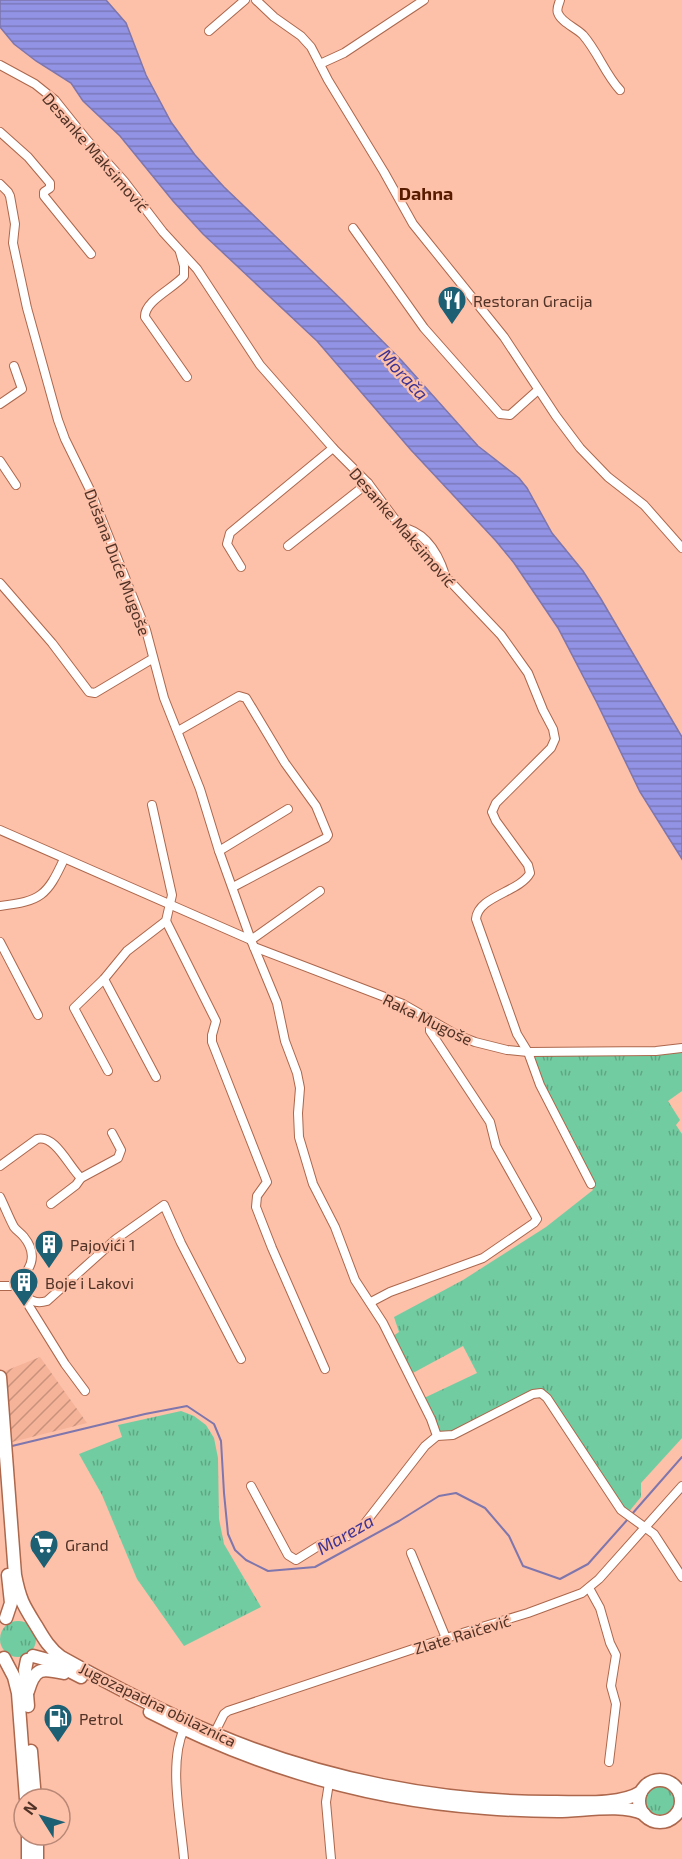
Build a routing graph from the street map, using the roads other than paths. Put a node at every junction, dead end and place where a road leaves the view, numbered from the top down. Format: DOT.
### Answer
graph roads {
  1 [pos="245,0"];
  2 [pos="256,0"];
  3 [pos="424,0"];
  4 [pos="560,0"];
  5 [pos="209,31"];
  6 [pos="320,64"];
  7 [pos="0,65"];
  8 [pos="620,90"];
  9 [pos="0,132"];
  10 [pos="0,184"];
  11 [pos="353,228"];
  12 [pos="179,248"];
  13 [pos="91,254"];
  14 [pos="14,366"];
  15 [pos="187,377"];
  16 [pos="538,390"];
  17 [pos="0,404"];
  18 [pos="333,448"];
  19 [pos="0,461"];
  20 [pos="368,483"];
  21 [pos="16,485"];
  22 [pos="288,546"];
  23 [pos="682,548"];
  24 [pos="241,567"];
  25 [pos="0,583"];
  26 [pos="152,658"];
  27 [pos="178,731"];
  28 [pos="152,805"];
  29 [pos="288,809"];
  30 [pos="0,830"];
  31 [pos="219,851"];
  32 [pos="64,859"];
  33 [pos="232,887"];
  34 [pos="320,891"];
  35 [pos="171,904"];
  36 [pos="0,906"];
  37 [pos="166,921"];
  38 [pos="0,942"];
  39 [pos="252,944"];
  40 [pos="104,979"];
  41 [pos="38,1015"];
  42 [pos="430,1022"];
  43 [pos="682,1048"];
  44 [pos="528,1052"];
  45 [pos="108,1071"];
  46 [pos="156,1077"];
  47 [pos="112,1133"];
  48 [pos="0,1166"];
  49 [pos="81,1178"];
  50 [pos="591,1184"];
  51 [pos="0,1197"];
  52 [pos="51,1204"];
  53 [pos="0,1286"];
  54 [pos="15,1286"];
  55 [pos="28,1300"];
  56 [pos="370,1302"];
  57 [pos="240,1359"];
  58 [pos="325,1369"];
  59 [pos="0,1377"];
  60 [pos="85,1391"];
  61 [pos="437,1436"];
  62 [pos="0,1483"];
  63 [pos="251,1486"];
  64 [pos="682,1486"];
  65 [pos="645,1528"];
  66 [pos="411,1552"];
  67 [pos="682,1577"];
  68 [pos="590,1588"];
  69 [pos="3,1621"];
  70 [pos="36,1627"];
  71 [pos="446,1638"];
  72 [pos="2,1656"];
  73 [pos="30,1658"];
  74 [pos="72,1672"];
  75 [pos="27,1695"];
  76 [pos="184,1730"];
  77 [pos="214,1734"];
  78 [pos="609,1762"];
  79 [pos="329,1783"];
  80 [pos="25,1787"];
  81 [pos="34,1787"];
  82 [pos="678,1787"];
  83 [pos="641,1792"];
  84 [pos="680,1809"];
  85 [pos="644,1814"];
  86 [pos="184,1859"];
  87 [pos="331,1859"];
  1 -- 5 [label="street"];
  2 -- 6 [label="street"];
  3 -- 6 [label="street"];
  4 -- 8 [label="street"];
  6 -- 16 [label="street"];
  7 -- 12 [label="street, Desanke Maksimović"];
  9 -- 13 [label="street"];
  10 -- 26 [label="street, Dušana Duće Mugoše"];
  11 -- 16 [label="street"];
  12 -- 15 [label="street"];
  12 -- 18 [label="street, Desanke Maksimović"];
  14 -- 17 [label="street"];
  16 -- 23 [label="street"];
  18 -- 20 [label="street, Desanke Maksimović"];
  18 -- 24 [label="street"];
  19 -- 21 [label="street"];
  20 -- 22 [label="street"];
  20 -- 44 [label="street, Desanke Maksimović"];
  25 -- 26 [label="street"];
  26 -- 27 [label="street, Dušana Duće Mugoše"];
  27 -- 31 [label="street, Dušana Duće Mugoše"];
  27 -- 33 [label="street"];
  28 -- 35 [label="street"];
  29 -- 31 [label="street"];
  30 -- 32 [label="street, Raka Mugoše"];
  31 -- 33 [label="street, Dušana Duće Mugoše"];
  32 -- 35 [label="street, Raka Mugoše"];
  32 -- 36 [label="street"];
  33 -- 39 [label="street, Dušana Duće Mugoše"];
  34 -- 39 [label="street"];
  35 -- 37 [label="street"];
  35 -- 39 [label="street, Raka Mugoše"];
  37 -- 40 [label="street"];
  37 -- 58 [label="street"];
  38 -- 41 [label="street"];
  39 -- 42 [label="street, Raka Mugoše"];
  39 -- 56 [label="street, Dušana Duće Mugoše"];
  40 -- 45 [label="street"];
  40 -- 46 [label="street"];
  42 -- 44 [label="street, Raka Mugoše"];
  42 -- 56 [label="street"];
  43 -- 44 [label="street, Raka Mugoše"];
  44 -- 50 [label="street"];
  47 -- 49 [label="street"];
  48 -- 49 [label="street"];
  49 -- 52 [label="street"];
  51 -- 54 [label="street"];
  53 -- 54 [label="street"];
  54 -- 55 [label="street"];
  55 -- 57 [label="street"];
  55 -- 60 [label="street"];
  56 -- 61 [label="street, Dušana Duće Mugoše"];
  59 -- 70 [label="main road, Jugozapadna obilaznica"];
  61 -- 63 [label="street"];
  61 -- 65 [label="street"];
  62 -- 69 [label="main road"];
  64 -- 65 [label="street, Zlate Raičević"];
  65 -- 67 [label="street"];
  65 -- 68 [label="street, Zlate Raičević"];
  66 -- 71 [label="street"];
  68 -- 71 [label="street, Zlate Raičević"];
  68 -- 78 [label="street"];
  69 -- 70 [label="main road"];
  70 -- 73 [label="main road"];
  70 -- 77 [label="main road, Jugozapadna obilaznica"];
  71 -- 77 [label="street, Zlate Raičević"];
  72 -- 73 [label="main road, Jugozapadna obilaznica"];
  72 -- 80 [label="main road"];
  73 -- 74 [label="main road, Jugozapadna obilaznica"];
  73 -- 75 [label="main road"];
  74 -- 75 [label="main road"];
  74 -- 76 [label="main road, Jugozapadna obilaznica"];
  75 -- 81 [label="main road"];
  76 -- 79 [label="main road, Jugozapadna obilaznica"];
  76 -- 86 [label="street"];
  77 -- 83 [label="main road, Jugozapadna obilaznica"];
  79 -- 85 [label="main road, Jugozapadna obilaznica"];
  79 -- 87 [label="street"];
  82 -- 83 [label="main road"];
  82 -- 84 [label="main road"];
  83 -- 85 [label="main road"];
  84 -- 85 [label="main road"];
}
